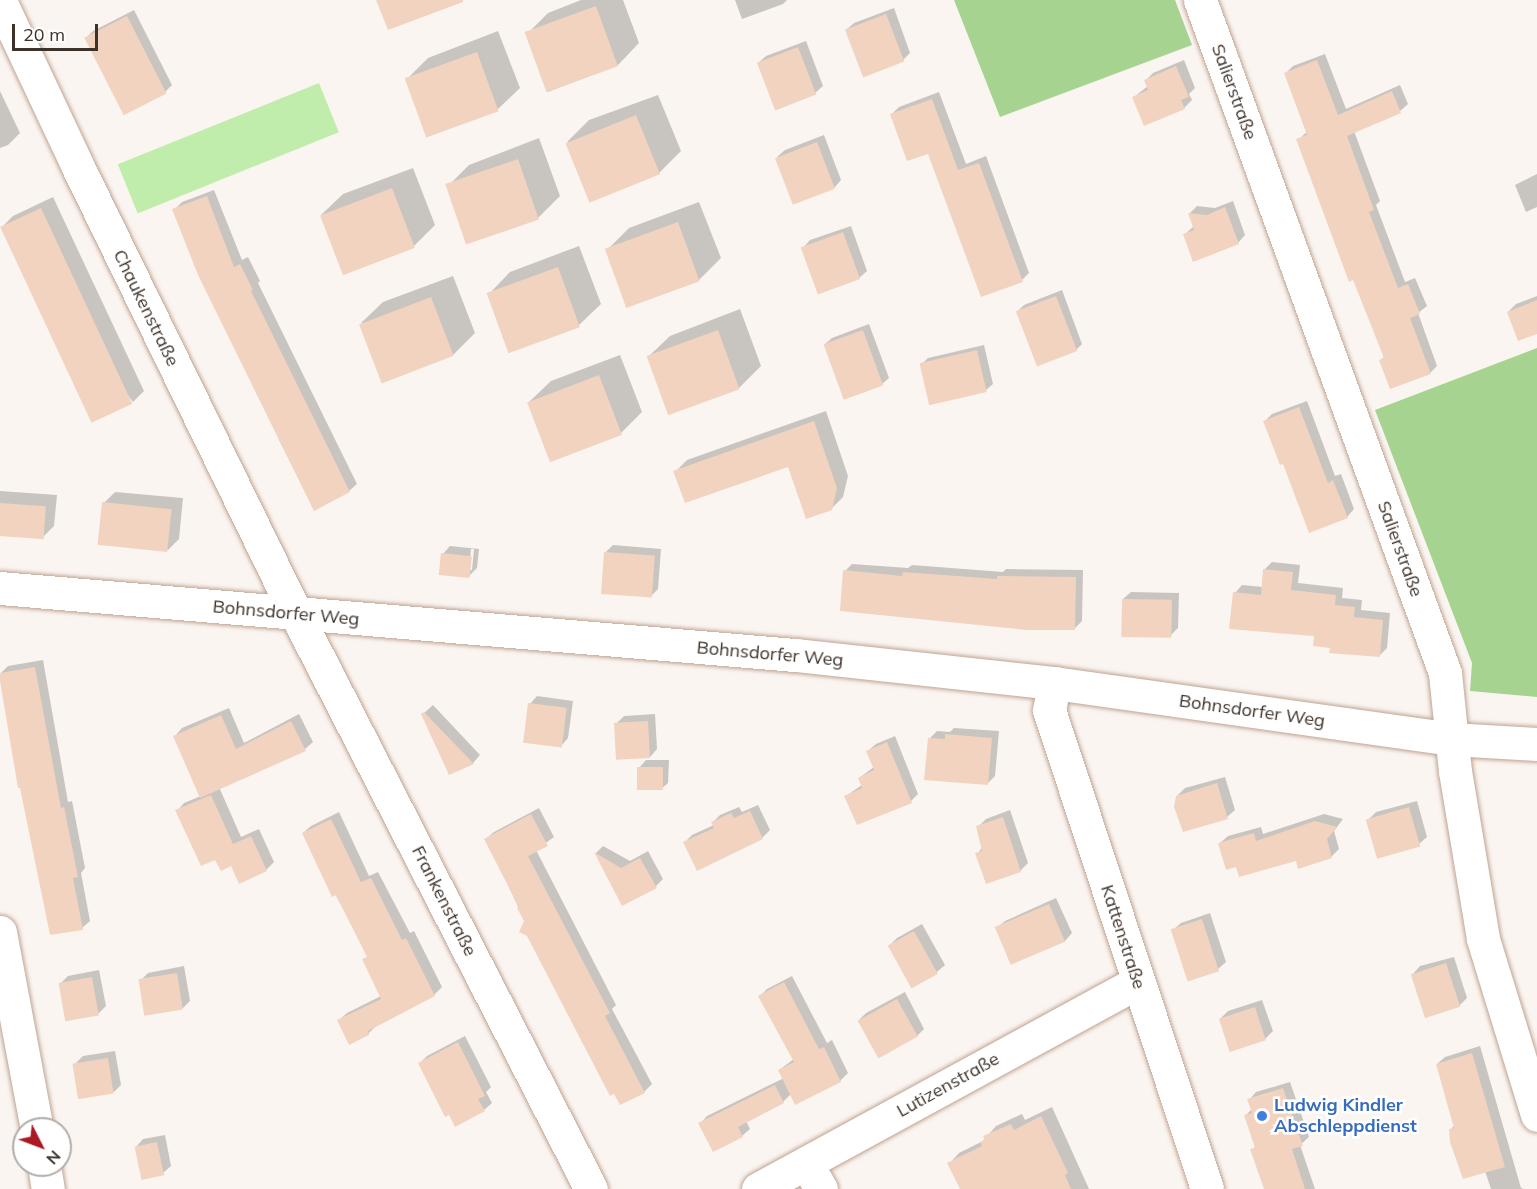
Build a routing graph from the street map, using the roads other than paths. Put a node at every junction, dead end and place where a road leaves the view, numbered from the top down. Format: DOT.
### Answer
graph roads {
  1 [pos="1200,0"];
  2 [pos="0,1"];
  3 [pos="0,588"];
  4 [pos="296,614"];
  5 [pos="1054,683"];
  6 [pos="1451,739"];
  7 [pos="1537,744"];
  8 [pos="0,932"];
  9 [pos="1138,982"];
  10 [pos="1537,1115"];
  11 [pos="35,1117"];
  12 [pos="813,1176"];
  13 [pos="591,1189"];
  14 [pos="758,1189"];
  15 [pos="1207,1189"];
  1 -- 6 [label="street, Salierstraße"];
  2 -- 4 [label="street, Chaukenstraße"];
  3 -- 4 [label="street, Bohnsdorfer Weg"];
  4 -- 5 [label="street, Bohnsdorfer Weg"];
  4 -- 13 [label="street, Frankenstraße"];
  5 -- 6 [label="street, Bohnsdorfer Weg"];
  5 -- 9 [label="street, Kattenstraße"];
  6 -- 7 [label="street, Bohnsdorfer Weg"];
  6 -- 10 [label="street, Salierstraße"];
  8 -- 11 [label="street"];
  9 -- 12 [label="street, Lutizenstraße"];
  9 -- 15 [label="street, Kattenstraße"];
  12 -- 14 [label="street, Lutizenstraße"];
}
